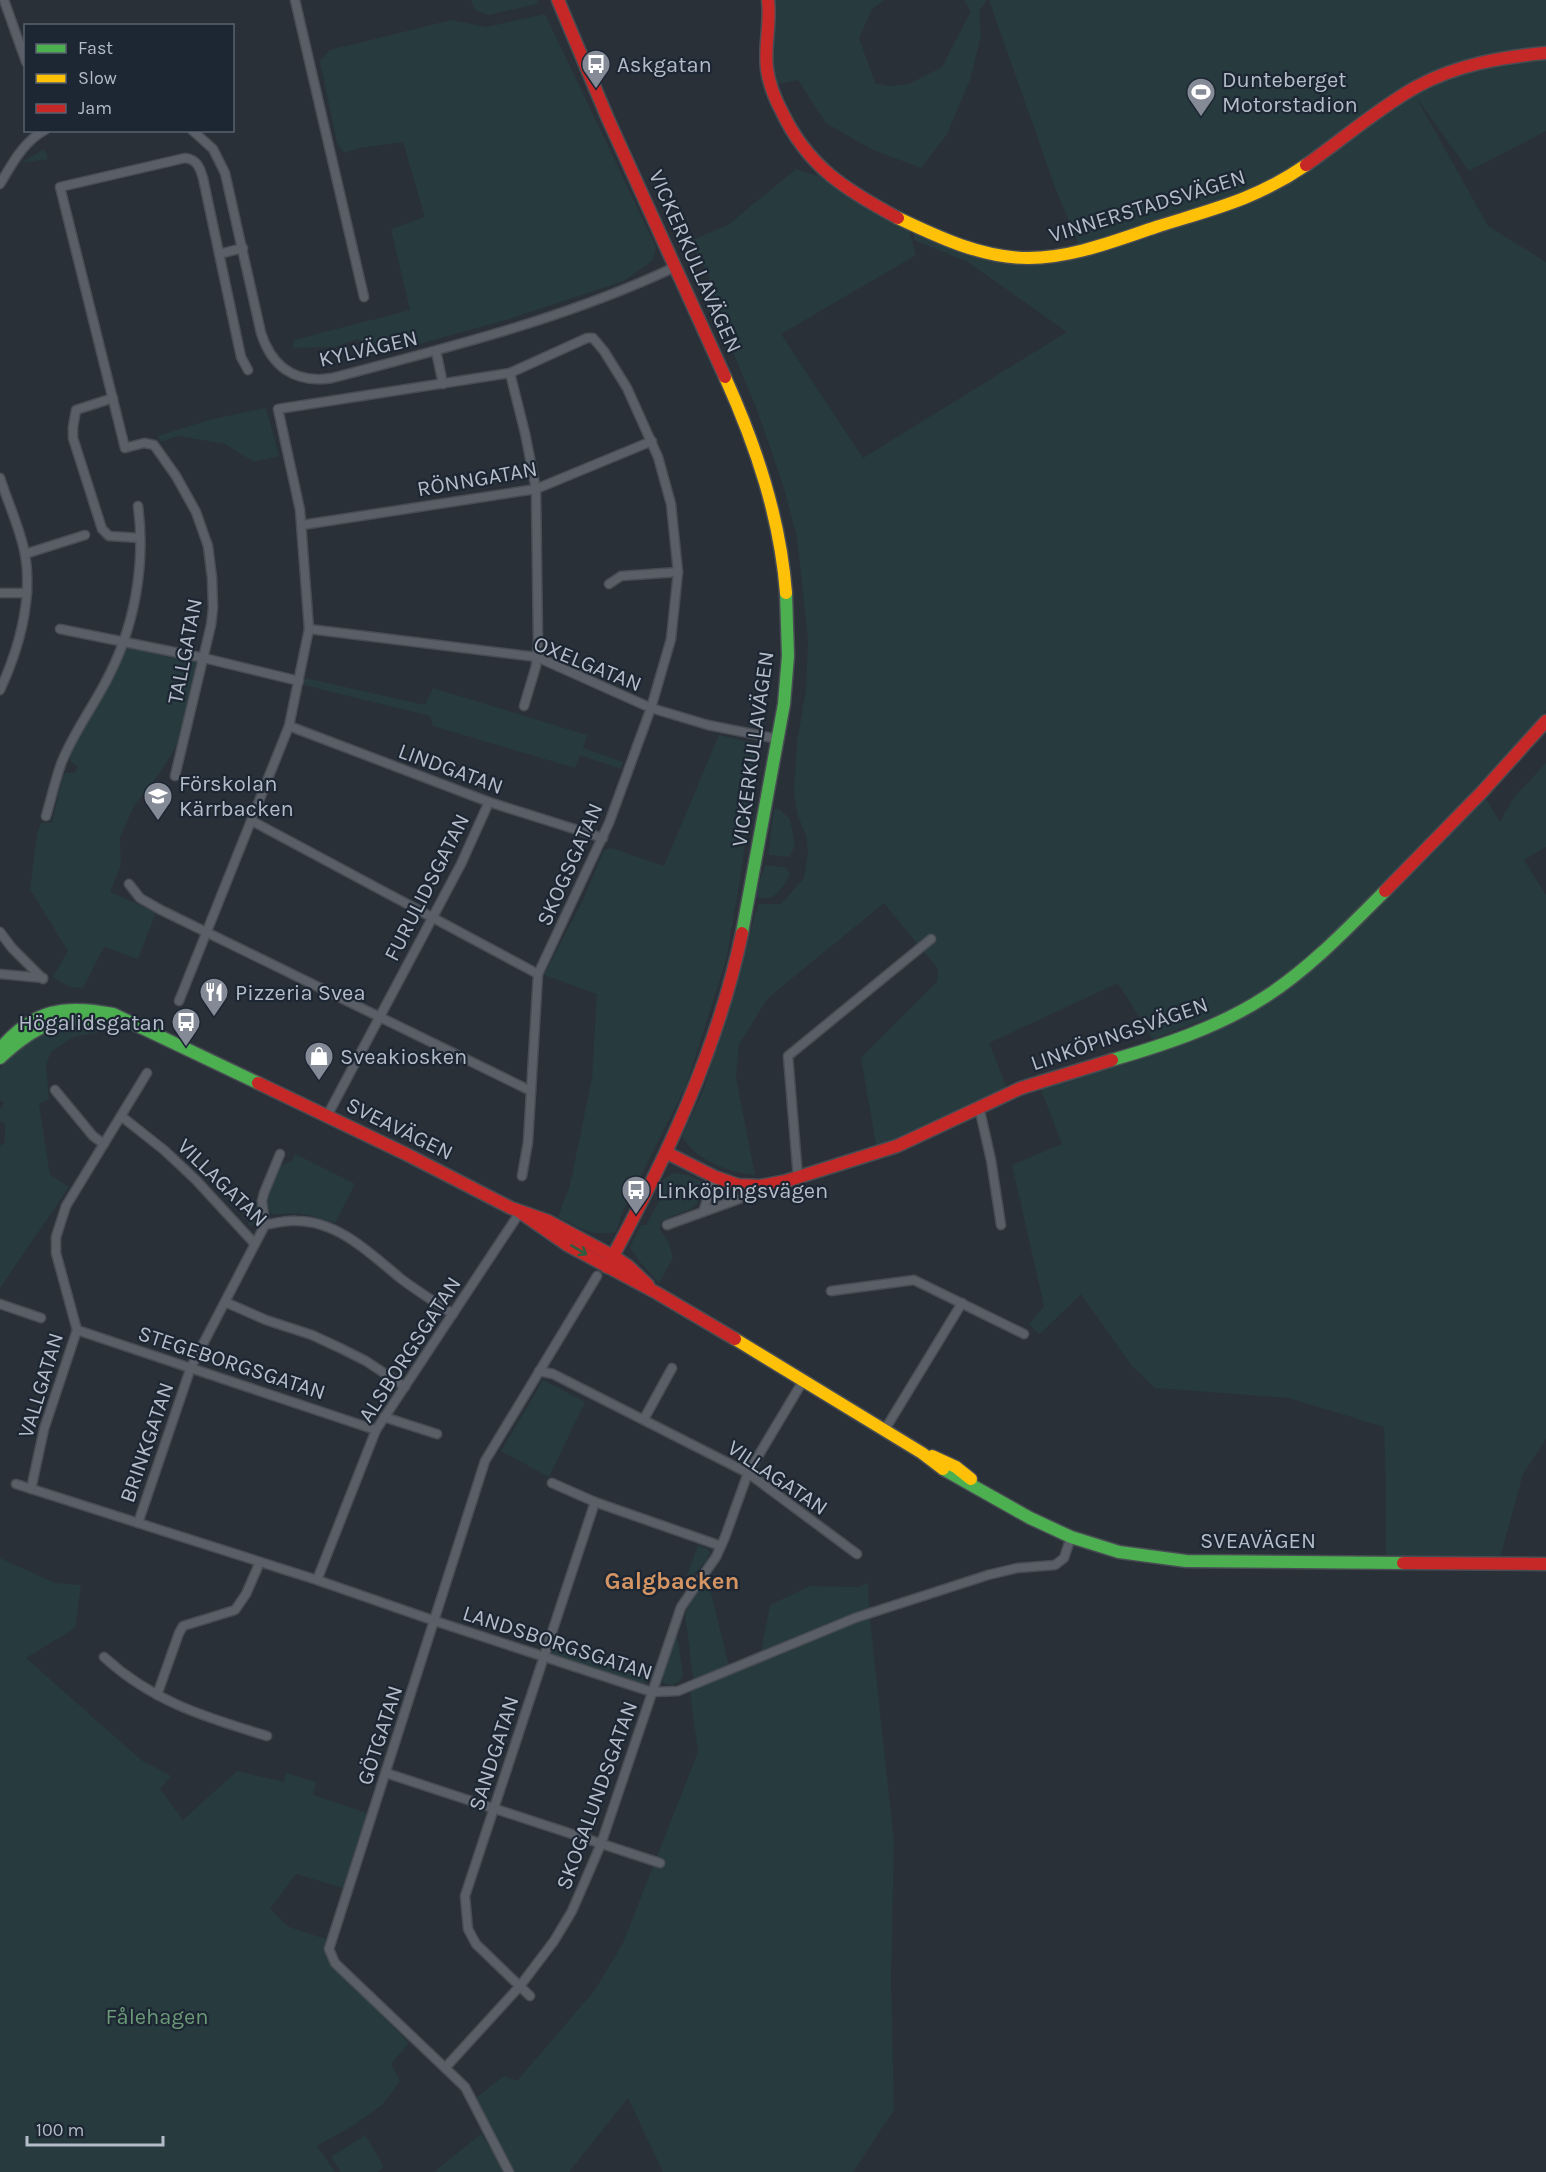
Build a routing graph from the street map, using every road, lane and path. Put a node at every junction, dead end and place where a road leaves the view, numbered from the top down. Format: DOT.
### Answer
graph roads {
  1 [pos="4,0"];
  2 [pos="295,0"];
  3 [pos="558,0"];
  4 [pos="768,0"];
  5 [pos="1546,53"];
  6 [pos="24,56"];
  7 [pos="42,132"];
  8 [pos="194,132"];
  9 [pos="0,184"];
  10 [pos="243,248"];
  11 [pos="219,254"];
  12 [pos="675,267"];
  13 [pos="364,297"];
  14 [pos="436,351"];
  15 [pos="248,370"];
  16 [pos="510,373"];
  17 [pos="443,384"];
  18 [pos="113,399"];
  19 [pos="652,441"];
  20 [pos="0,478"];
  21 [pos="536,489"];
  22 [pos="138,506"];
  23 [pos="302,525"];
  24 [pos="85,535"];
  25 [pos="140,538"];
  26 [pos="25,554"];
  27 [pos="678,572"];
  28 [pos="609,584"];
  29 [pos="0,593"];
  30 [pos="27,593"];
  31 [pos="60,629"];
  32 [pos="309,629"];
  33 [pos="123,642"];
  34 [pos="537,657"];
  35 [pos="204,658"];
  36 [pos="299,681"];
  37 [pos="0,690"];
  38 [pos="524,706"];
  39 [pos="651,708"];
  40 [pos="1546,721"];
  41 [pos="290,726"];
  42 [pos="778,739"];
  43 [pos="176,776"];
  44 [pos="489,802"];
  45 [pos="46,816"];
  46 [pos="252,821"];
  47 [pos="603,838"];
  48 [pos="129,884"];
  49 [pos="433,917"];
  50 [pos="0,932"];
  51 [pos="208,932"];
  52 [pos="931,939"];
  53 [pos="0,974"];
  54 [pos="538,974"];
  55 [pos="178,1001"];
  56 [pos="380,1017"];
  57 [pos="163,1038"];
  58 [pos="0,1049"];
  59 [pos="0,1058"];
  60 [pos="147,1072"];
  61 [pos="55,1090"];
  62 [pos="531,1091"];
  63 [pos="980,1107"];
  64 [pos="121,1116"];
  65 [pos="327,1116"];
  66 [pos="104,1144"];
  67 [pos="667,1153"];
  68 [pos="280,1154"];
  69 [pos="522,1176"];
  70 [pos="714,1177"];
  71 [pos="798,1178"];
  72 [pos="739,1199"];
  73 [pos="520,1212"];
  74 [pos="703,1212"];
  75 [pos="265,1225"];
  76 [pos="667,1225"];
  77 [pos="1001,1225"];
  78 [pos="255,1244"];
  79 [pos="606,1266"];
  80 [pos="831,1291"];
  81 [pos="225,1302"];
  82 [pos="962,1303"];
  83 [pos="0,1304"];
  84 [pos="453,1314"];
  85 [pos="41,1318"];
  86 [pos="77,1330"];
  87 [pos="1024,1334"];
  88 [pos="191,1367"];
  89 [pos="672,1368"];
  90 [pos="540,1371"];
  91 [pos="803,1381"];
  92 [pos="405,1387"];
  93 [pos="384,1417"];
  94 [pos="644,1419"];
  95 [pos="376,1430"];
  96 [pos="884,1431"];
  97 [pos="437,1434"];
  98 [pos="748,1473"];
  99 [pos="552,1483"];
  100 [pos="16,1484"];
  101 [pos="31,1489"];
  102 [pos="595,1503"];
  103 [pos="138,1523"];
  104 [pos="1071,1537"];
  105 [pos="721,1546"];
  106 [pos="857,1554"];
  107 [pos="260,1562"];
  108 [pos="1546,1564"];
  109 [pos="317,1580"];
  110 [pos="435,1621"];
  111 [pos="104,1657"];
  112 [pos="543,1657"];
  113 [pos="652,1692"];
  114 [pos="158,1695"];
  115 [pos="267,1736"];
  116 [pos="386,1773"];
  117 [pos="494,1809"];
  118 [pos="601,1844"];
  119 [pos="660,1863"];
  120 [pos="520,1986"];
  121 [pos="530,1996"];
  122 [pos="445,2067"];
  123 [pos="509,2172"];
  1 -- 6 [label="street"];
  2 -- 13 [label="street"];
  3 -- 12 [label="main road, VICKERKULLAVÄGEN"];
  4 -- 5 [label="main road, VINNERSTADSVÄGEN"];
  7 -- 9 [label="street"];
  8 -- 10 [label="street, KYLVÄGEN"];
  10 -- 11 [label="street"];
  10 -- 14 [label="street, KYLVÄGEN"];
  11 -- 15 [label="street"];
  11 -- 18 [label="street"];
  12 -- 14 [label="street, KYLVÄGEN"];
  12 -- 42 [label="main road, VICKERKULLAVÄGEN"];
  14 -- 17 [label="street"];
  16 -- 17 [label="street"];
  16 -- 19 [label="street, SKOGSGATAN"];
  16 -- 21 [label="street"];
  17 -- 23 [label="street"];
  18 -- 25 [label="street"];
  18 -- 35 [label="street, TALLGATAN"];
  19 -- 21 [label="street, RÖNNGATAN"];
  19 -- 27 [label="street, SKOGSGATAN"];
  20 -- 26 [label="street"];
  21 -- 23 [label="street, RÖNNGATAN"];
  21 -- 34 [label="street"];
  22 -- 25 [label="street"];
  23 -- 32 [label="street"];
  24 -- 26 [label="street"];
  25 -- 33 [label="street"];
  26 -- 30 [label="street"];
  27 -- 28 [label="street"];
  27 -- 39 [label="street, SKOGSGATAN"];
  29 -- 30 [label="street"];
  30 -- 37 [label="street"];
  31 -- 33 [label="street"];
  32 -- 34 [label="street, OXELGATAN"];
  32 -- 36 [label="street"];
  33 -- 35 [label="street"];
  33 -- 45 [label="street"];
  34 -- 38 [label="street"];
  34 -- 39 [label="street, OXELGATAN"];
  35 -- 36 [label="street"];
  35 -- 43 [label="street, TALLGATAN"];
  36 -- 41 [label="street"];
  39 -- 42 [label="street, OXELGATAN"];
  39 -- 47 [label="street, SKOGSGATAN"];
  40 -- 63 [label="main road, LINKÖPINGSVÄGEN"];
  41 -- 44 [label="street, LINDGATAN"];
  41 -- 46 [label="street"];
  42 -- 67 [label="main road, VICKERKULLAVÄGEN"];
  44 -- 47 [label="street, LINDGATAN"];
  44 -- 49 [label="street, FURULIDSGATAN"];
  46 -- 49 [label="street"];
  46 -- 51 [label="street"];
  47 -- 54 [label="street, SKOGSGATAN"];
  48 -- 51 [label="street"];
  49 -- 54 [label="street"];
  49 -- 56 [label="street, FURULIDSGATAN"];
  50 -- 53 [label="street"];
  51 -- 55 [label="street"];
  51 -- 56 [label="street"];
  52 -- 71 [label="street"];
  54 -- 62 [label="street, SKOGSGATAN"];
  56 -- 62 [label="street"];
  56 -- 65 [label="street, FURULIDSGATAN"];
  57 -- 58 [label="main road, SVEAVÄGEN"];
  57 -- 59 [label="main road, SVEAVÄGEN"];
  57 -- 65 [label="main road, SVEAVÄGEN"];
  60 -- 64 [label="street"];
  61 -- 66 [label="street"];
  62 -- 69 [label="street, SKOGSGATAN"];
  63 -- 71 [label="main road, LINKÖPINGSVÄGEN"];
  63 -- 77 [label="street"];
  64 -- 66 [label="street"];
  64 -- 78 [label="street, VILLAGATAN"];
  65 -- 73 [label="main road, SVEAVÄGEN"];
  66 -- 86 [label="street, VALLGATAN"];
  67 -- 70 [label="main road, LINKÖPINGSVÄGEN"];
  67 -- 79 [label="main road, VICKERKULLAVÄGEN"];
  68 -- 75 [label="street"];
  70 -- 71 [label="main road, LINKÖPINGSVÄGEN"];
  70 -- 74 [label="street"];
  72 -- 74 [label="street"];
  73 -- 79 [label="main road, SVEAVÄGEN"];
  73 -- 84 [label="street, ALSBORGSGATAN"];
  74 -- 76 [label="street"];
  75 -- 78 [label="street, VILLAGATAN"];
  75 -- 84 [label="street, VILLAGATAN"];
  78 -- 81 [label="street, BRINKGATAN"];
  79 -- 90 [label="street, GÖTGATAN"];
  79 -- 91 [label="main road, SVEAVÄGEN"];
  80 -- 82 [label="street"];
  81 -- 88 [label="street, BRINKGATAN"];
  81 -- 92 [label="street"];
  82 -- 87 [label="street"];
  82 -- 96 [label="street"];
  83 -- 85 [label="street"];
  84 -- 92 [label="street, ALSBORGSGATAN"];
  86 -- 88 [label="street, STEGEBORGSGATAN"];
  86 -- 101 [label="street, VALLGATAN"];
  88 -- 95 [label="street, STEGEBORGSGATAN"];
  88 -- 103 [label="street, BRINKGATAN"];
  89 -- 94 [label="street"];
  90 -- 94 [label="street, VILLAGATAN"];
  90 -- 110 [label="street, GÖTGATAN"];
  91 -- 96 [label="main road, SVEAVÄGEN"];
  91 -- 98 [label="street, SKOGALUNDSGATAN"];
  92 -- 93 [label="street, ALSBORGSGATAN"];
  93 -- 95 [label="street, ALSBORGSGATAN"];
  93 -- 97 [label="street"];
  94 -- 98 [label="street, VILLAGATAN"];
  95 -- 109 [label="street, ALSBORGSGATAN"];
  96 -- 104 [label="main road, SVEAVÄGEN"];
  98 -- 105 [label="street, SKOGALUNDSGATAN"];
  98 -- 106 [label="street, VILLAGATAN"];
  99 -- 102 [label="street"];
  100 -- 101 [label="street, LANDSBORGSGATAN"];
  101 -- 103 [label="street, LANDSBORGSGATAN"];
  102 -- 105 [label="street"];
  102 -- 112 [label="street, SANDGATAN"];
  103 -- 107 [label="street, LANDSBORGSGATAN"];
  104 -- 108 [label="main road, SVEAVÄGEN"];
  104 -- 113 [label="street, LANDSBORGSGATAN"];
  105 -- 113 [label="street, SKOGALUNDSGATAN"];
  107 -- 109 [label="street, LANDSBORGSGATAN"];
  107 -- 114 [label="street"];
  109 -- 110 [label="street, LANDSBORGSGATAN"];
  110 -- 112 [label="street, LANDSBORGSGATAN"];
  110 -- 116 [label="street, GÖTGATAN"];
  111 -- 114 [label="street"];
  112 -- 113 [label="street, LANDSBORGSGATAN"];
  112 -- 117 [label="street, SANDGATAN"];
  113 -- 118 [label="street, SKOGALUNDSGATAN"];
  114 -- 115 [label="street"];
  116 -- 117 [label="street"];
  116 -- 122 [label="street, GÖTGATAN"];
  117 -- 118 [label="street"];
  117 -- 120 [label="street, SANDGATAN"];
  118 -- 119 [label="street"];
  118 -- 120 [label="street, SKOGALUNDSGATAN"];
  120 -- 121 [label="street, SANDGATAN"];
  120 -- 122 [label="street, SKOGALUNDSGATAN"];
  122 -- 123 [label="street, GÖTGATAN"];
}
